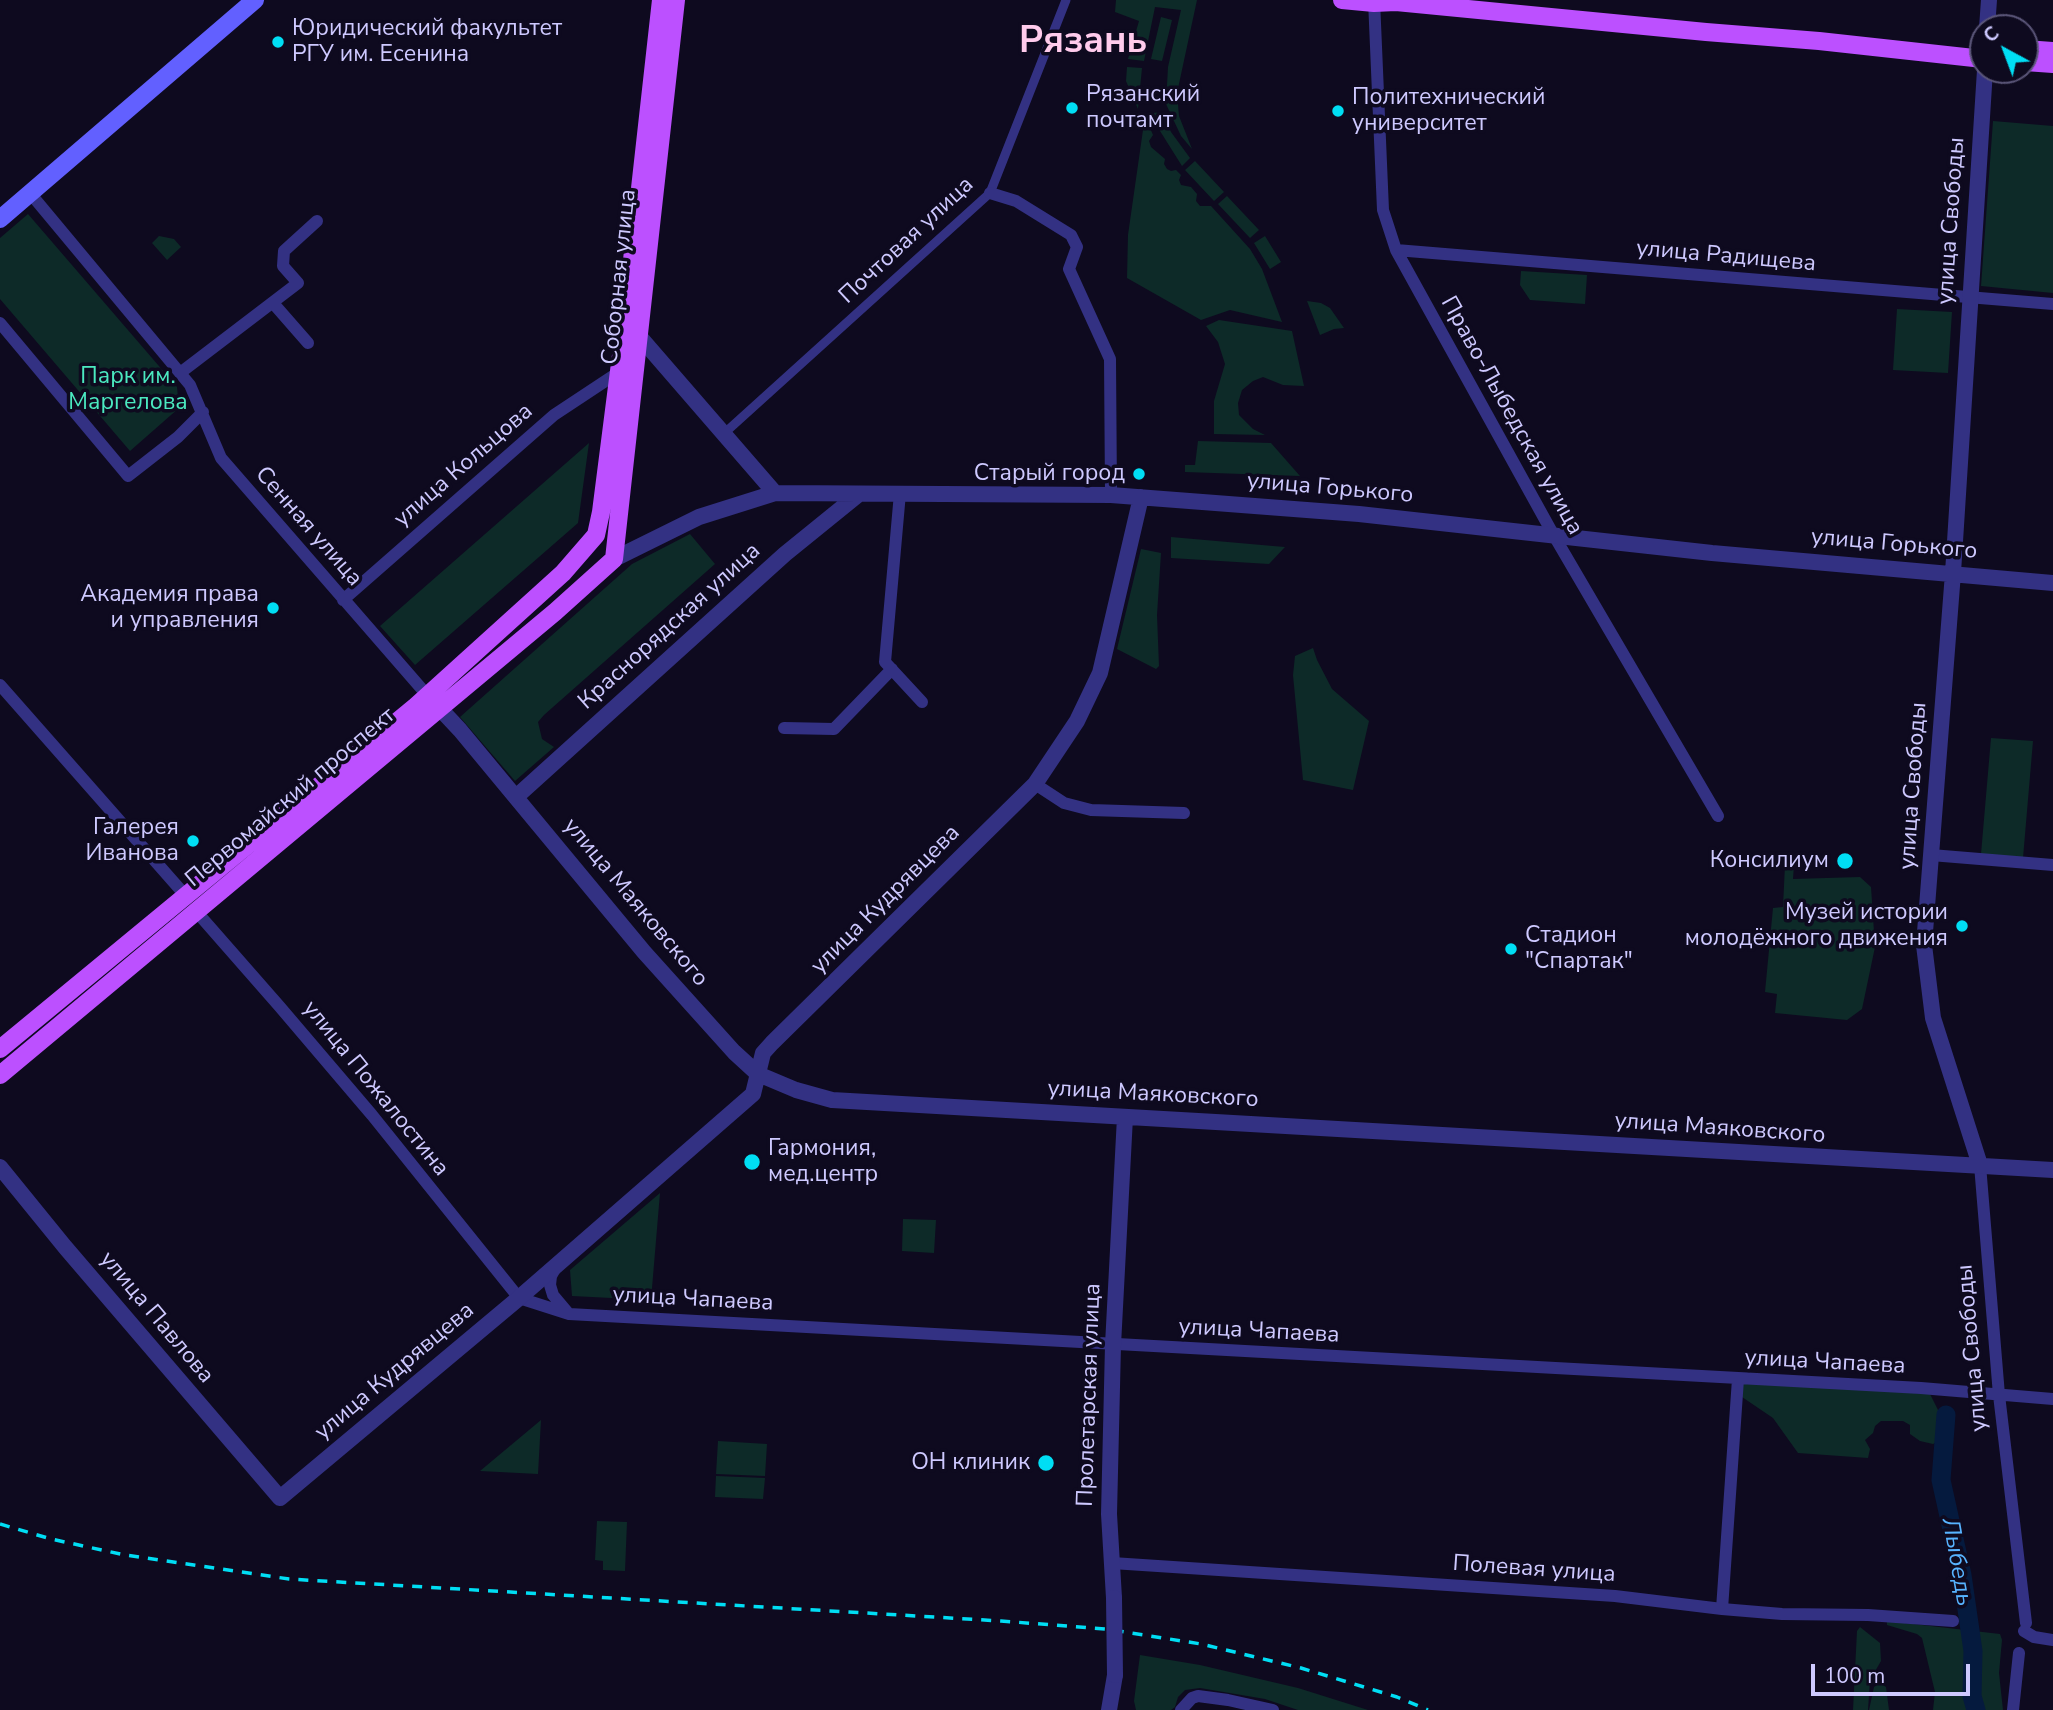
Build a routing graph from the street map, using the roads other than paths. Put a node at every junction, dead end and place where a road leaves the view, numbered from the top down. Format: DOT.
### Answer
graph roads {
  1 [pos="255,0"];
  2 [pos="661,0"];
  3 [pos="676,0"];
  4 [pos="1066,0"];
  5 [pos="1342,0"];
  6 [pos="1471,0"];
  7 [pos="1374,1"];
  8 [pos="1969,45"];
  9 [pos="1969,57"];
  10 [pos="1983,84"];
  11 [pos="30,193"];
  12 [pos="990,193"];
  13 [pos="0,219"];
  14 [pos="317,221"];
  15 [pos="1396,250"];
  16 [pos="1969,296"];
  17 [pos="273,303"];
  18 [pos="2053,304"];
  19 [pos="0,323"];
  20 [pos="639,336"];
  21 [pos="307,343"];
  22 [pos="619,372"];
  23 [pos="180,373"];
  24 [pos="203,412"];
  25 [pos="729,429"];
  26 [pos="775,492"];
  27 [pos="900,493"];
  28 [pos="859,494"];
  29 [pos="1111,495"];
  30 [pos="1141,497"];
  31 [pos="1553,534"];
  32 [pos="596,535"];
  33 [pos="614,559"];
  34 [pos="1953,573"];
  35 [pos="2053,583"];
  36 [pos="343,600"];
  37 [pos="892,669"];
  38 [pos="0,685"];
  39 [pos="433,701"];
  40 [pos="922,702"];
  41 [pos="784,728"];
  42 [pos="1035,784"];
  43 [pos="516,797"];
  44 [pos="1184,813"];
  45 [pos="1718,816"];
  46 [pos="1931,855"];
  47 [pos="2053,865"];
  48 [pos="190,903"];
  49 [pos="0,1049"];
  50 [pos="758,1074"];
  51 [pos="0,1075"];
  52 [pos="1125,1117"];
  53 [pos="1980,1165"];
  54 [pos="0,1167"];
  55 [pos="2053,1170"];
  56 [pos="557,1265"];
  57 [pos="539,1280"];
  58 [pos="519,1298"];
  59 [pos="546,1307"];
  60 [pos="569,1314"];
  61 [pos="1114,1345"];
  62 [pos="1738,1380"];
  63 [pos="1999,1395"];
  64 [pos="2053,1398"];
  65 [pos="280,1498"];
  66 [pos="1112,1563"];
  67 [pos="1722,1609"];
  68 [pos="1953,1620"];
  69 [pos="2053,1640"];
  70 [pos="2020,1653"];
  71 [pos="1109,1710"];
  72 [pos="1181,1710"];
  73 [pos="1273,1710"];
  74 [pos="2014,1710"];
  1 -- 11 [label="main road"];
  2 -- 22 [label="main road, Соборная улица"];
  3 -- 20 [label="main road, Соборная улица"];
  4 -- 12 [label="street, Почтовая улица"];
  5 -- 7 [label="main road"];
  6 -- 8 [label="main road"];
  7 -- 9 [label="main road"];
  7 -- 15 [label="street, Право-Лыбедская улица"];
  10 -- 16 [label="street, улица Свободы"];
  11 -- 13 [label="main road"];
  11 -- 23 [label="street, Сенная улица"];
  12 -- 25 [label="street, Почтовая улица"];
  12 -- 29 [label="street"];
  14 -- 17 [label="street"];
  15 -- 16 [label="street, улица Радищева"];
  15 -- 31 [label="street, Право-Лыбедская улица"];
  16 -- 18 [label="street, улица Радищева"];
  16 -- 34 [label="street, улица Свободы"];
  17 -- 21 [label="street"];
  17 -- 23 [label="street"];
  19 -- 24 [label="street"];
  20 -- 26 [label="street"];
  20 -- 33 [label="main road, Соборная улица"];
  22 -- 32 [label="main road, Соборная улица"];
  22 -- 36 [label="street, улица Кольцова"];
  23 -- 24 [label="street, Сенная улица"];
  24 -- 36 [label="street, Сенная улица"];
  26 -- 28 [label="street, улица Горького"];
  26 -- 33 [label="street, улица Горького"];
  27 -- 28 [label="street, улица Горького"];
  27 -- 29 [label="street, улица Горького"];
  27 -- 37 [label="street"];
  28 -- 43 [label="street, Краснорядская улица"];
  29 -- 30 [label="street, улица Горького"];
  30 -- 31 [label="street, улица Горького"];
  30 -- 42 [label="street, улица Кудрявцева"];
  31 -- 34 [label="street, улица Горького"];
  31 -- 45 [label="street, Право-Лыбедская улица"];
  32 -- 39 [label="main road, Первомайский проспект"];
  33 -- 39 [label="main road, Первомайский проспект"];
  34 -- 35 [label="street, улица Горького"];
  34 -- 46 [label="street, улица Свободы"];
  36 -- 39 [label="street, Сенная улица"];
  37 -- 40 [label="street"];
  37 -- 41 [label="street"];
  38 -- 48 [label="street, улица Пожалостина"];
  39 -- 43 [label="street, улица Маяковского"];
  39 -- 48 [label="main road, Первомайский проспект"];
  42 -- 44 [label="street"];
  42 -- 50 [label="street, улица Кудрявцева"];
  43 -- 50 [label="street, улица Маяковского"];
  46 -- 47 [label="street"];
  46 -- 53 [label="street, улица Свободы"];
  48 -- 49 [label="main road, Первомайский проспект"];
  48 -- 51 [label="main road, Первомайский проспект"];
  48 -- 58 [label="street, улица Пожалостина"];
  50 -- 52 [label="street, улица Маяковского"];
  50 -- 56 [label="street, улица Кудрявцева"];
  52 -- 53 [label="street, улица Маяковского"];
  52 -- 61 [label="street, Пролетарская улица"];
  53 -- 55 [label="street, улица Маяковского"];
  53 -- 63 [label="street, улица Свободы"];
  54 -- 65 [label="street, улица Павлова"];
  56 -- 57 [label="street, улица Кудрявцева"];
  56 -- 60 [label="street"];
  57 -- 58 [label="street, улица Кудрявцева"];
  57 -- 59 [label="street"];
  58 -- 59 [label="street, улица Чапаева"];
  58 -- 65 [label="street, улица Кудрявцева"];
  59 -- 60 [label="street, улица Чапаева"];
  60 -- 61 [label="street, улица Чапаева"];
  61 -- 62 [label="street, улица Чапаева"];
  61 -- 66 [label="street, Пролетарская улица"];
  62 -- 63 [label="street, улица Чапаева"];
  62 -- 67 [label="street"];
  63 -- 64 [label="street, улица Чапаева"];
  63 -- 69 [label="street, улица Свободы"];
  66 -- 67 [label="street, Полевая улица"];
  66 -- 71 [label="street, Пролетарская улица, bridge"];
  67 -- 68 [label="street, Полевая улица"];
  70 -- 74 [label="street"];
  72 -- 73 [label="street"];
}
